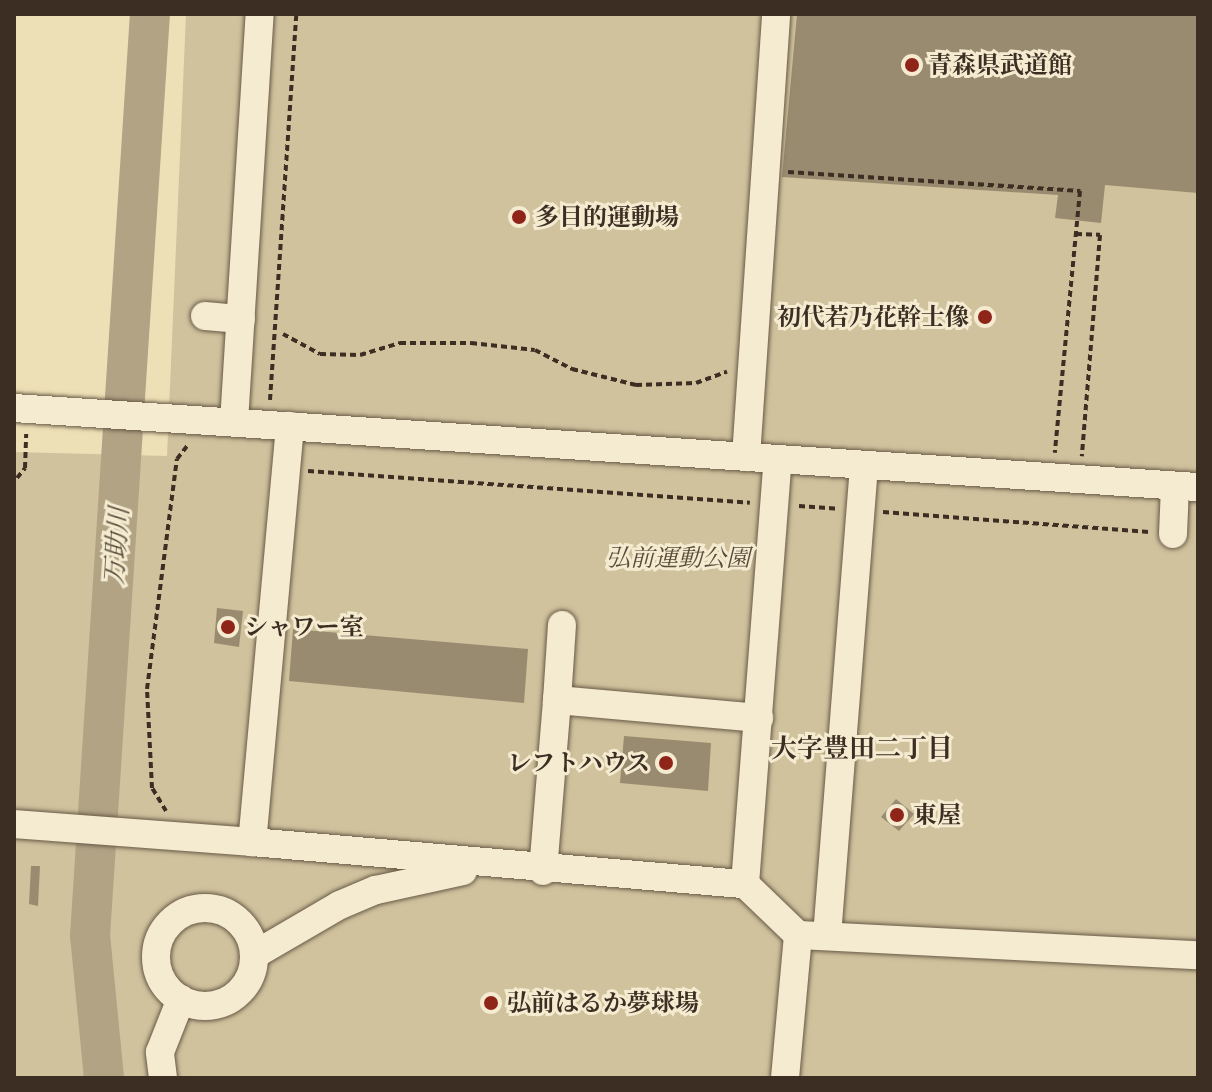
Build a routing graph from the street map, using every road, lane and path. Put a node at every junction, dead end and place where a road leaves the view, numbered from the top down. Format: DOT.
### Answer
graph roads {
  1 [pos="260,14"];
  2 [pos="296,14"];
  3 [pos="776,14"];
  4 [pos="766,170"];
  5 [pos="1076,234"];
  6 [pos="205,316"];
  7 [pos="241,319"];
  8 [pos="283,334"];
  9 [pos="752,363"];
  10 [pos="280,418"];
  11 [pos="20,419"];
  12 [pos="234,422"];
  13 [pos="196,435"];
  14 [pos="746,457"];
  15 [pos="778,459"];
  16 [pos="1054,460"];
  17 [pos="1082,462"];
  18 [pos="864,465"];
  19 [pos="286,470"];
  20 [pos="17,478"];
  21 [pos="1187,486"];
  22 [pos="775,505"];
  23 [pos="860,511"];
  24 [pos="1166,533"];
  25 [pos="562,625"];
  26 [pos="557,700"];
  27 [pos="759,718"];
  28 [pos="14,824"];
  29 [pos="184,840"];
  30 [pos="252,842"];
  31 [pos="494,866"];
  32 [pos="543,871"];
  33 [pos="745,884"];
  34 [pos="798,935"];
  35 [pos="827,936"];
  36 [pos="254,955"];
  37 [pos="1198,955"];
  38 [pos="181,999"];
  39 [pos="163,1078"];
  40 [pos="785,1078"];
  1 -- 7 [label="street"];
  2 -- 10 [label="path"];
  3 -- 4 [label="street"];
  4 -- 5 [label="path"];
  4 -- 9 [label="street"];
  5 -- 16 [label="path"];
  5 -- 17 [label="path"];
  6 -- 7 [label="street"];
  7 -- 12 [label="street"];
  8 -- 9 [label="path"];
  9 -- 14 [label="street"];
  10 -- 12 [label="street"];
  10 -- 14 [label="street"];
  10 -- 19 [label="street"];
  11 -- 12 [label="street"];
  11 -- 20 [label="path"];
  13 -- 29 [label="path"];
  14 -- 15 [label="street"];
  15 -- 18 [label="street"];
  15 -- 22 [label="street"];
  18 -- 21 [label="street"];
  18 -- 23 [label="street"];
  19 -- 22 [label="path"];
  19 -- 30 [label="street"];
  21 -- 24 [label="street"];
  22 -- 23 [label="path"];
  22 -- 27 [label="street"];
  23 -- 24 [label="path"];
  23 -- 35 [label="street"];
  25 -- 26 [label="street"];
  26 -- 27 [label="street"];
  26 -- 32 [label="street"];
  27 -- 33 [label="street"];
  28 -- 29 [label="street"];
  29 -- 30 [label="street"];
  30 -- 31 [label="street"];
  31 -- 32 [label="street"];
  31 -- 36 [label="street"];
  32 -- 33 [label="street"];
  33 -- 34 [label="street"];
  34 -- 35 [label="street"];
  34 -- 40 [label="street"];
  35 -- 37 [label="street"];
  36 -- 38 [label="street"];
  36 -- 38 [label="street"];
  38 -- 39 [label="street"];
}
